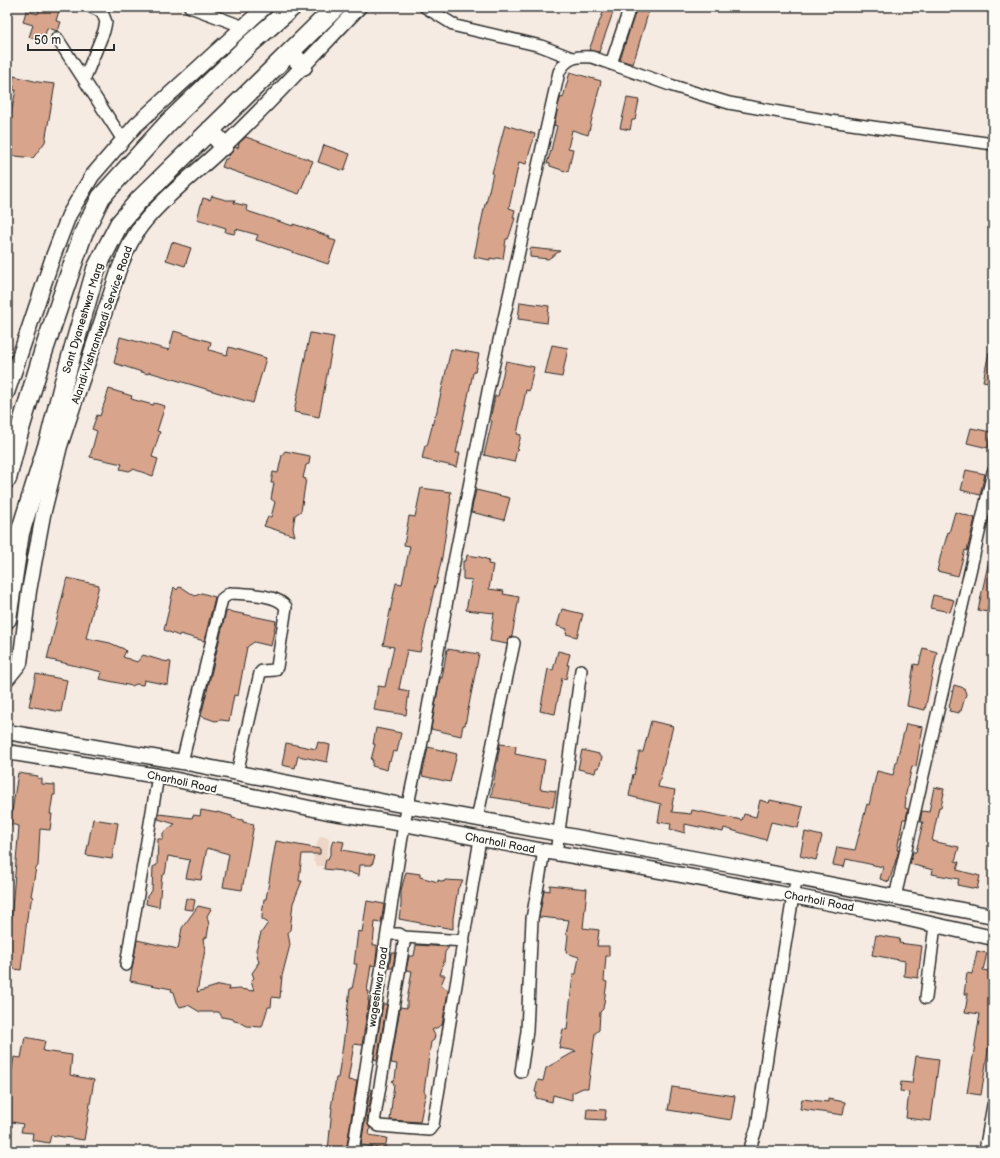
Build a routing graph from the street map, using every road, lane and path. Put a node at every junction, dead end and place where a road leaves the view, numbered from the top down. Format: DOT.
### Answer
graph roads {
  1 [pos="91,7"];
  2 [pos="190,7"];
  3 [pos="265,7"];
  4 [pos="292,7"];
  5 [pos="336,7"];
  6 [pos="359,7"];
  7 [pos="425,7"];
  8 [pos="630,7"];
  9 [pos="244,27"];
  10 [pos="57,38"];
  11 [pos="290,52"];
  12 [pos="572,58"];
  13 [pos="612,64"];
  14 [pos="303,66"];
  15 [pos="84,80"];
  16 [pos="210,130"];
  17 [pos="123,140"];
  18 [pos="993,144"];
  19 [pos="224,146"];
  20 [pos="7,393"];
  21 [pos="993,472"];
  22 [pos="7,479"];
  23 [pos="7,620"];
  24 [pos="514,643"];
  25 [pos="581,670"];
  26 [pos="7,679"];
  27 [pos="7,732"];
  28 [pos="97,748"];
  29 [pos="7,752"];
  30 [pos="182,762"];
  31 [pos="93,765"];
  32 [pos="237,773"];
  33 [pos="158,776"];
  34 [pos="408,805"];
  35 [pos="477,819"];
  36 [pos="404,824"];
  37 [pos="559,834"];
  38 [pos="480,839"];
  39 [pos="550,852"];
  40 [pos="797,878"];
  41 [pos="793,896"];
  42 [pos="895,897"];
  43 [pos="993,916"];
  44 [pos="935,925"];
  45 [pos="387,934"];
  46 [pos="404,937"];
  47 [pos="993,938"];
  48 [pos="464,941"];
  49 [pos="126,965"];
  50 [pos="926,998"];
  51 [pos="522,1072"];
  52 [pos="993,1105"];
  53 [pos="353,1151"];
  54 [pos="749,1151"];
  55 [pos="985,1151"];
  1 -- 15 [label="street"];
  2 -- 9 [label="street"];
  3 -- 9 [label="street"];
  4 -- 22 [label="main road"];
  5 -- 11 [label="main road, Sant Dyaneshwar Marg"];
  6 -- 14 [label="street, Alandi-Vishrantwadi Service Road"];
  7 -- 12 [label="street"];
  8 -- 13 [label="street"];
  9 -- 17 [label="street"];
  10 -- 15 [label="street"];
  11 -- 14 [label="main road"];
  11 -- 16 [label="main road, Sant Dyaneshwar Marg"];
  12 -- 13 [label="street"];
  12 -- 34 [label="street, wageshwar road"];
  13 -- 18 [label="street"];
  14 -- 19 [label="street, Alandi-Vishrantwadi Service Road"];
  15 -- 17 [label="street"];
  16 -- 19 [label="main road"];
  16 -- 23 [label="main road, Sant Dyaneshwar Marg"];
  17 -- 20 [label="street"];
  19 -- 26 [label="street, Alandi-Vishrantwadi Service Road"];
  21 -- 42 [label="street"];
  24 -- 35 [label="street"];
  25 -- 37 [label="street"];
  27 -- 28 [label="street, Charholi Road"];
  28 -- 30 [label="street, Charholi Road"];
  28 -- 31 [label="street"];
  29 -- 31 [label="street, Charholi Road"];
  30 -- 32 [label="street, Charholi Road"];
  30 -- 32 [label="street"];
  31 -- 33 [label="street, Charholi Road"];
  32 -- 34 [label="street, Charholi Road"];
  33 -- 36 [label="street, Charholi Road"];
  33 -- 49 [label="street"];
  34 -- 35 [label="street, Charholi Road"];
  34 -- 36 [label="street, wageshwar road"];
  35 -- 37 [label="street, Charholi Road"];
  36 -- 38 [label="street, Charholi Road"];
  36 -- 45 [label="street, wageshwar road"];
  37 -- 39 [label="street"];
  37 -- 40 [label="street, Charholi Road"];
  38 -- 39 [label="street, Charholi Road"];
  38 -- 48 [label="street"];
  39 -- 41 [label="street, Charholi Road"];
  39 -- 51 [label="street"];
  40 -- 41 [label="street"];
  40 -- 42 [label="street, Charholi Road"];
  41 -- 44 [label="street, Charholi Road"];
  41 -- 54 [label="street"];
  42 -- 43 [label="street, Charholi Road"];
  44 -- 47 [label="street, Charholi Road"];
  44 -- 50 [label="street"];
  45 -- 46 [label="street"];
  45 -- 53 [label="street, wageshwar road"];
  46 -- 48 [label="street"];
  46 -- 48 [label="street"];
  52 -- 55 [label="street"];
}
